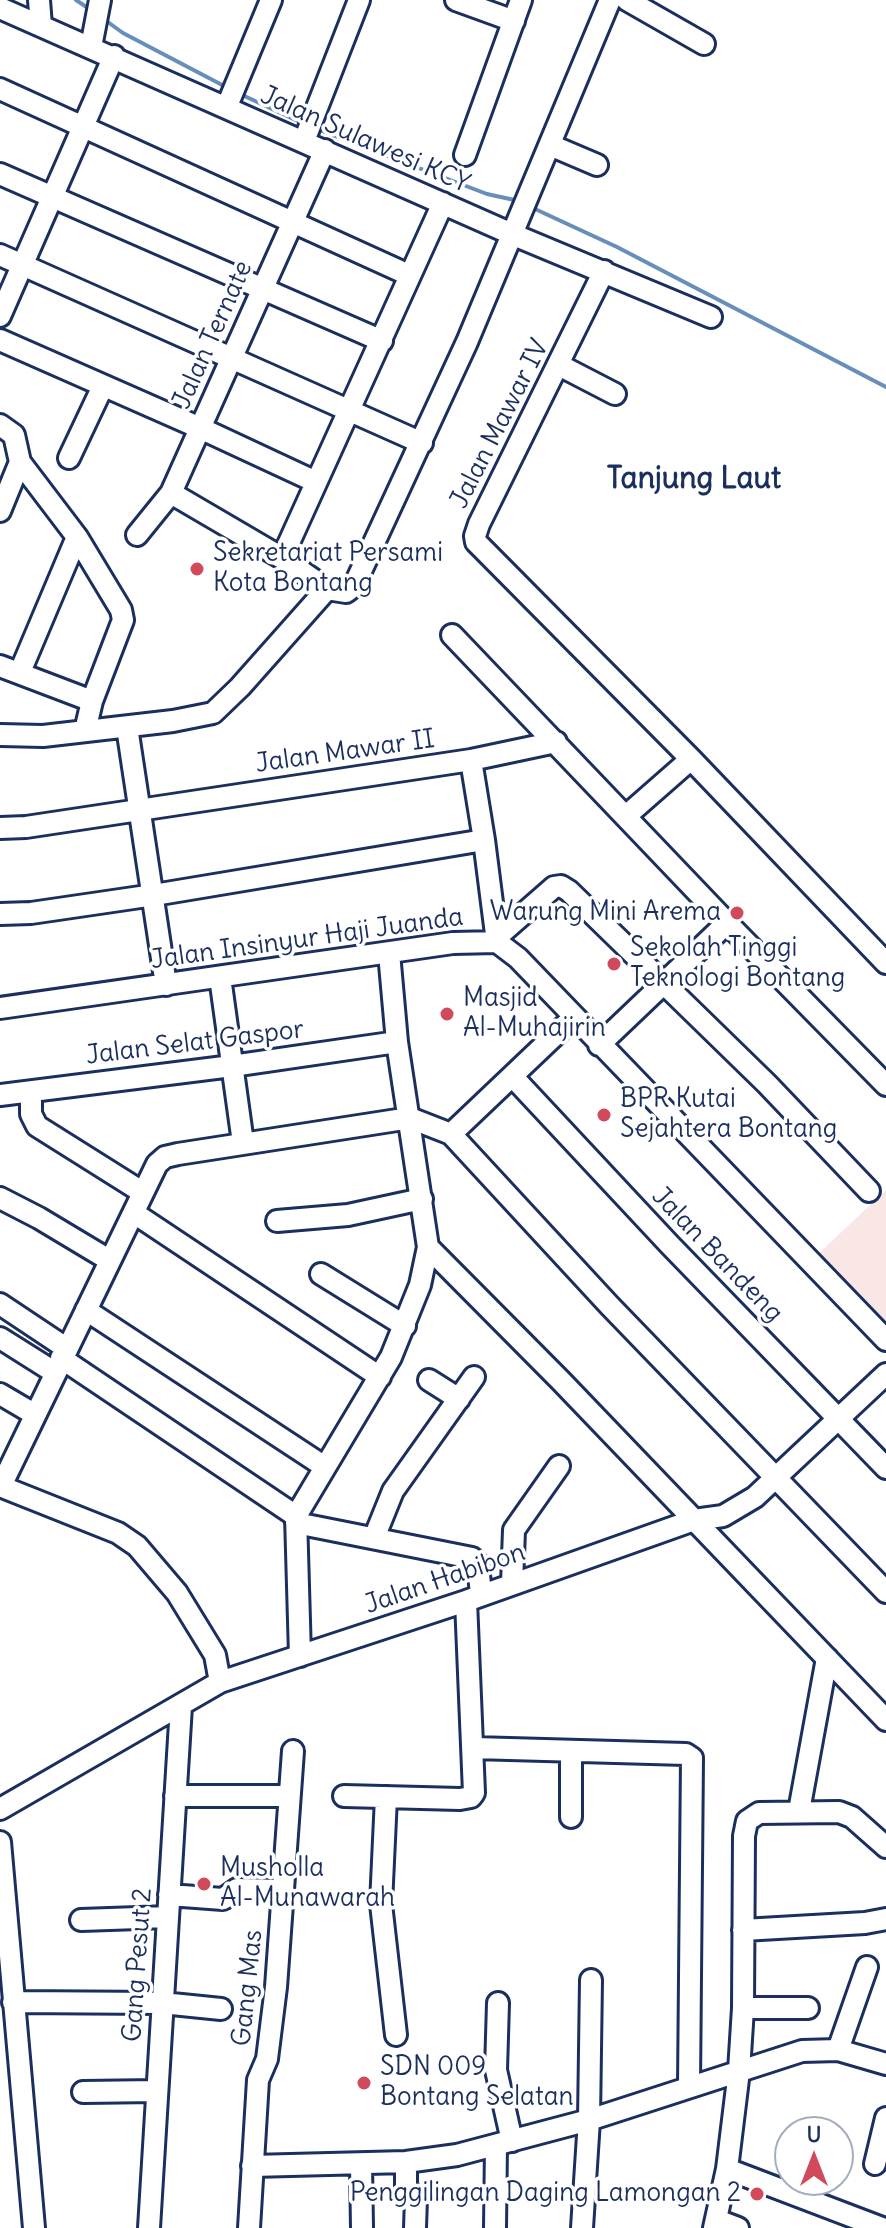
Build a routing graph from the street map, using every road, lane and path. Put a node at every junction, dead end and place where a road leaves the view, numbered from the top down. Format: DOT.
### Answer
graph roads {
  1 [pos="39,0"];
  2 [pos="271,0"];
  3 [pos="359,0"];
  4 [pos="456,0"];
  5 [pos="521,0"];
  6 [pos="610,0"];
  7 [pos="627,0"];
  8 [pos="0,8"];
  9 [pos="98,9"];
  10 [pos="514,21"];
  11 [pos="41,26"];
  12 [pos="704,44"];
  13 [pos="91,47"];
  14 [pos="114,56"];
  15 [pos="0,89"];
  16 [pos="231,95"];
  17 [pos="84,126"];
  18 [pos="308,131"];
  19 [pos="550,145"];
  20 [pos="325,150"];
  21 [pos="465,155"];
  22 [pos="597,165"];
  23 [pos="0,174"];
  24 [pos="52,197"];
  25 [pos="443,203"];
  26 [pos="293,221"];
  27 [pos="514,235"];
  28 [pos="0,255"];
  29 [pos="22,265"];
  30 [pos="604,271"];
  31 [pos="409,275"];
  32 [pos="263,289"];
  33 [pos="0,316"];
  34 [pos="711,317"];
  35 [pos="0,340"];
  36 [pos="382,341"];
  37 [pos="231,359"];
  38 [pos="559,365"];
  39 [pos="103,386"];
  40 [pos="615,394"];
  41 [pos="349,411"];
  42 [pos="0,425"];
  43 [pos="200,428"];
  44 [pos="422,443"];
  45 [pos="69,458"];
  46 [pos="20,462"];
  47 [pos="316,482"];
  48 [pos="171,493"];
  49 [pos="0,511"];
  50 [pos="137,535"];
  51 [pos="77,537"];
  52 [pos="282,558"];
  53 [pos="327,589"];
  54 [pos="452,635"];
  55 [pos="0,666"];
  56 [pos="20,672"];
  57 [pos="92,701"];
  58 [pos="127,727"];
  59 [pos="85,731"];
  60 [pos="0,735"];
  61 [pos="556,742"];
  62 [pos="691,759"];
  63 [pos="471,760"];
  64 [pos="140,808"];
  65 [pos="626,816"];
  66 [pos="0,828"];
  67 [pos="484,840"];
  68 [pos="154,895"];
  69 [pos="0,914"];
  70 [pos="727,923"];
  71 [pos="497,939"];
  72 [pos="389,953"];
  73 [pos="886,963"];
  74 [pos="220,977"];
  75 [pos="665,982"];
  76 [pos="166,985"];
  77 [pos="0,1008"];
  78 [pos="573,1018"];
  79 [pos="397,1042"];
  80 [pos="599,1045"];
  81 [pos="232,1066"];
  82 [pos="513,1077"];
  83 [pos="886,1085"];
  84 [pos="31,1092"];
  85 [pos="0,1095"];
  86 [pos="410,1118"];
  87 [pos="451,1134"];
  88 [pos="243,1143"];
  89 [pos="869,1191"];
  90 [pos="142,1192"];
  91 [pos="0,1198"];
  92 [pos="422,1199"];
  93 [pos="134,1213"];
  94 [pos="277,1221"];
  95 [pos="428,1247"];
  96 [pos="109,1260"];
  97 [pos="321,1274"];
  98 [pos="0,1304"];
  99 [pos="86,1310"];
  100 [pos="405,1326"];
  101 [pos="0,1338"];
  102 [pos="886,1340"];
  103 [pos="60,1359"];
  104 [pos="886,1374"];
  105 [pos="380,1377"];
  106 [pos="474,1377"];
  107 [pos="429,1380"];
  108 [pos="0,1394"];
  109 [pos="459,1399"];
  110 [pos="34,1414"];
  111 [pos="839,1418"];
  112 [pos="559,1466"];
  113 [pos="325,1467"];
  114 [pos="886,1468"];
  115 [pos="776,1478"];
  116 [pos="0,1486"];
  117 [pos="296,1520"];
  118 [pos="694,1520"];
  119 [pos="374,1538"];
  120 [pos="512,1584"];
  121 [pos="886,1592"];
  122 [pos="474,1598"];
  123 [pos="300,1656"];
  124 [pos="827,1658"];
  125 [pos="220,1682"];
  126 [pos="181,1706"];
  127 [pos="886,1720"];
  128 [pos="474,1748"];
  129 [pos="293,1751"];
  130 [pos="571,1751"];
  131 [pos="175,1796"];
  132 [pos="289,1796"];
  133 [pos="344,1796"];
  134 [pos="386,1797"];
  135 [pos="0,1809"];
  136 [pos="799,1811"];
  137 [pos="571,1817"];
  138 [pos="0,1842"];
  139 [pos="886,1847"];
  140 [pos="282,1890"];
  141 [pos="169,1895"];
  142 [pos="167,1917"];
  143 [pos="886,1919"];
  144 [pos="81,1920"];
  145 [pos="743,1930"];
  146 [pos="867,1967"];
  147 [pos="591,1980"];
  148 [pos="13,2002"];
  149 [pos="162,2003"];
  150 [pos="498,2003"];
  151 [pos="743,2008"];
  152 [pos="808,2008"];
  153 [pos="221,2009"];
  154 [pos="396,2035"];
  155 [pos="838,2050"];
  156 [pos="886,2064"];
  157 [pos="739,2071"];
  158 [pos="689,2086"];
  159 [pos="156,2091"];
  160 [pos="83,2092"];
  161 [pos="886,2118"];
  162 [pos="589,2120"];
  163 [pos="504,2143"];
  164 [pos="406,2162"];
  165 [pos="361,2164"];
  166 [pos="875,2164"];
  167 [pos="252,2166"];
  168 [pos="727,2169"];
  169 [pos="715,2224"];
  170 [pos="34,2228"];
  171 [pos="149,2228"];
  172 [pos="249,2228"];
  173 [pos="362,2228"];
  174 [pos="415,2228"];
  175 [pos="495,2228"];
  176 [pos="582,2228"];
  177 [pos="738,2228"];
  178 [pos="882,2228"];
  1 -- 11 [label="street"];
  2 -- 16 [label="street"];
  3 -- 18 [label="street"];
  4 -- 10 [label="street"];
  5 -- 10 [label="street"];
  6 -- 19 [label="street"];
  7 -- 12 [label="street"];
  8 -- 11 [label="street, Jalan Sulawesi KCY"];
  9 -- 13 [label="street"];
  10 -- 21 [label="street"];
  11 -- 13 [label="street, Jalan Sulawesi KCY"];
  13 -- 14 [label="street, Jalan Sulawesi KCY"];
  14 -- 16 [label="street, Jalan Sulawesi KCY"];
  14 -- 17 [label="street"];
  15 -- 17 [label="street"];
  16 -- 18 [label="street, Jalan Sulawesi KCY"];
  17 -- 24 [label="street"];
  17 -- 26 [label="street"];
  18 -- 20 [label="street, Jalan Sulawesi KCY"];
  19 -- 22 [label="street"];
  19 -- 27 [label="street"];
  20 -- 25 [label="street, Jalan Sulawesi KCY"];
  20 -- 26 [label="street, Jalan Ternate"];
  23 -- 24 [label="street"];
  24 -- 29 [label="street"];
  24 -- 32 [label="street"];
  25 -- 27 [label="street, Jalan Sulawesi KCY"];
  25 -- 31 [label="street"];
  26 -- 31 [label="street"];
  26 -- 32 [label="street, Jalan Ternate"];
  27 -- 30 [label="street, Jalan Sulawesi KCY"];
  27 -- 44 [label="street"];
  28 -- 29 [label="street"];
  29 -- 33 [label="street"];
  29 -- 37 [label="street"];
  30 -- 34 [label="street, Jalan Sulawesi KCY"];
  30 -- 38 [label="street, Jalan Mawar IV"];
  31 -- 36 [label="street"];
  32 -- 36 [label="street"];
  32 -- 37 [label="street, Jalan Ternate"];
  35 -- 39 [label="street"];
  36 -- 41 [label="street"];
  37 -- 41 [label="street"];
  37 -- 43 [label="street, Jalan Ternate"];
  38 -- 40 [label="street"];
  38 -- 62 [label="street, Jalan Mawar IV"];
  39 -- 43 [label="street"];
  39 -- 45 [label="street"];
  41 -- 44 [label="street"];
  41 -- 47 [label="street"];
  42 -- 46 [label="street"];
  43 -- 47 [label="street"];
  43 -- 48 [label="street, Jalan Ternate"];
  44 -- 53 [label="street"];
  46 -- 49 [label="street"];
  46 -- 51 [label="street"];
  47 -- 52 [label="street"];
  48 -- 50 [label="street, Jalan Ternate"];
  48 -- 52 [label="street"];
  51 -- 56 [label="street"];
  51 -- 57 [label="street"];
  52 -- 53 [label="street"];
  53 -- 58 [label="street"];
  54 -- 61 [label="street"];
  55 -- 56 [label="street"];
  56 -- 57 [label="street"];
  57 -- 59 [label="street"];
  58 -- 59 [label="street"];
  58 -- 64 [label="street"];
  59 -- 60 [label="street"];
  61 -- 63 [label="street, Jalan Mawar II"];
  61 -- 65 [label="street"];
  62 -- 65 [label="street"];
  62 -- 73 [label="street"];
  63 -- 64 [label="street, Jalan Mawar II"];
  63 -- 67 [label="street"];
  64 -- 66 [label="street, Jalan Mawar II"];
  64 -- 68 [label="street"];
  65 -- 70 [label="street"];
  67 -- 68 [label="street"];
  67 -- 71 [label="street"];
  68 -- 69 [label="street"];
  68 -- 76 [label="street"];
  70 -- 75 [label="street"];
  70 -- 83 [label="street"];
  71 -- 72 [label="street, Jalan Insinyur Haji Juanda"];
  71 -- 75 [label="street"];
  71 -- 78 [label="street, Jalan Insinyur Haji Juanda"];
  72 -- 74 [label="street, Jalan Insinyur Haji Juanda"];
  72 -- 79 [label="street"];
  74 -- 76 [label="street, Jalan Insinyur Haji Juanda"];
  74 -- 81 [label="street"];
  75 -- 80 [label="street"];
  75 -- 89 [label="street"];
  76 -- 77 [label="street, Jalan Insinyur Haji Juanda"];
  78 -- 80 [label="street, Jalan Insinyur Haji Juanda"];
  78 -- 82 [label="street"];
  79 -- 81 [label="street, Jalan Selat Gaspor"];
  79 -- 86 [label="street"];
  80 -- 102 [label="street, Jalan Insinyur Haji Juanda"];
  81 -- 84 [label="street, Jalan Selat Gaspor"];
  81 -- 88 [label="street"];
  82 -- 87 [label="street"];
  82 -- 111 [label="street, Jalan Bandeng"];
  84 -- 85 [label="street, Jalan Selat Gaspor"];
  84 -- 90 [label="street"];
  86 -- 87 [label="street"];
  86 -- 88 [label="street"];
  86 -- 92 [label="street"];
  87 -- 115 [label="street"];
  88 -- 90 [label="street"];
  90 -- 93 [label="street"];
  91 -- 96 [label="street"];
  92 -- 94 [label="street"];
  92 -- 95 [label="street"];
  93 -- 96 [label="street"];
  93 -- 105 [label="street"];
  95 -- 100 [label="street"];
  95 -- 118 [label="street"];
  96 -- 99 [label="street"];
  97 -- 100 [label="street"];
  98 -- 103 [label="street"];
  99 -- 103 [label="street"];
  99 -- 113 [label="street"];
  100 -- 105 [label="street"];
  101 -- 103 [label="street"];
  103 -- 110 [label="street"];
  103 -- 117 [label="street"];
  104 -- 111 [label="street, Jalan Habibon"];
  105 -- 113 [label="street"];
  106 -- 109 [label="street"];
  107 -- 109 [label="street"];
  108 -- 110 [label="street"];
  109 -- 119 [label="street"];
  110 -- 116 [label="street"];
  111 -- 114 [label="street, Jalan Bandeng"];
  111 -- 115 [label="street, Jalan Habibon"];
  112 -- 120 [label="street"];
  113 -- 117 [label="street"];
  115 -- 118 [label="street, Jalan Habibon"];
  115 -- 121 [label="street"];
  116 -- 125 [label="street"];
  117 -- 119 [label="street"];
  117 -- 123 [label="street"];
  118 -- 120 [label="street, Jalan Habibon"];
  118 -- 124 [label="street"];
  119 -- 122 [label="street"];
  120 -- 122 [label="street, Jalan Habibon"];
  122 -- 123 [label="street, Jalan Habibon"];
  122 -- 128 [label="street"];
  123 -- 125 [label="street, Jalan Habibon"];
  124 -- 127 [label="street"];
  124 -- 136 [label="street"];
  125 -- 126 [label="street, Jalan Habibon"];
  126 -- 131 [label="street, Gang Pesut 2"];
  126 -- 135 [label="street, Jalan Habibon"];
  128 -- 130 [label="street"];
  128 -- 134 [label="street"];
  129 -- 132 [label="street, Gang Mas"];
  130 -- 137 [label="street"];
  130 -- 158 [label="street"];
  131 -- 132 [label="street"];
  131 -- 141 [label="street, Gang Pesut 2"];
  132 -- 140 [label="street, Gang Mas"];
  133 -- 134 [label="street"];
  134 -- 154 [label="street"];
  136 -- 139 [label="street"];
  136 -- 145 [label="street"];
  138 -- 148 [label="street"];
  140 -- 141 [label="street"];
  140 -- 167 [label="street, Gang Mas"];
  141 -- 142 [label="street, Gang Pesut 2"];
  142 -- 144 [label="street"];
  142 -- 149 [label="street, Gang Pesut 2"];
  143 -- 145 [label="street"];
  145 -- 151 [label="street"];
  146 -- 155 [label="street"];
  147 -- 162 [label="street"];
  148 -- 149 [label="street"];
  148 -- 170 [label="street"];
  149 -- 153 [label="street"];
  149 -- 159 [label="street, Gang Pesut 2"];
  150 -- 163 [label="street"];
  151 -- 152 [label="street"];
  151 -- 157 [label="street"];
  155 -- 156 [label="street"];
  155 -- 157 [label="street"];
  157 -- 158 [label="street"];
  157 -- 168 [label="street"];
  158 -- 162 [label="street"];
  159 -- 160 [label="street"];
  159 -- 171 [label="street, Gang Pesut 2"];
  161 -- 166 [label="street"];
  162 -- 163 [label="street"];
  162 -- 176 [label="street"];
  163 -- 164 [label="street"];
  163 -- 175 [label="street"];
  164 -- 165 [label="street"];
  164 -- 174 [label="street"];
  165 -- 167 [label="street"];
  165 -- 173 [label="street"];
  167 -- 172 [label="street, Gang Mas"];
  168 -- 169 [label="street"];
  168 -- 178 [label="street"];
  169 -- 177 [label="street"];
}
